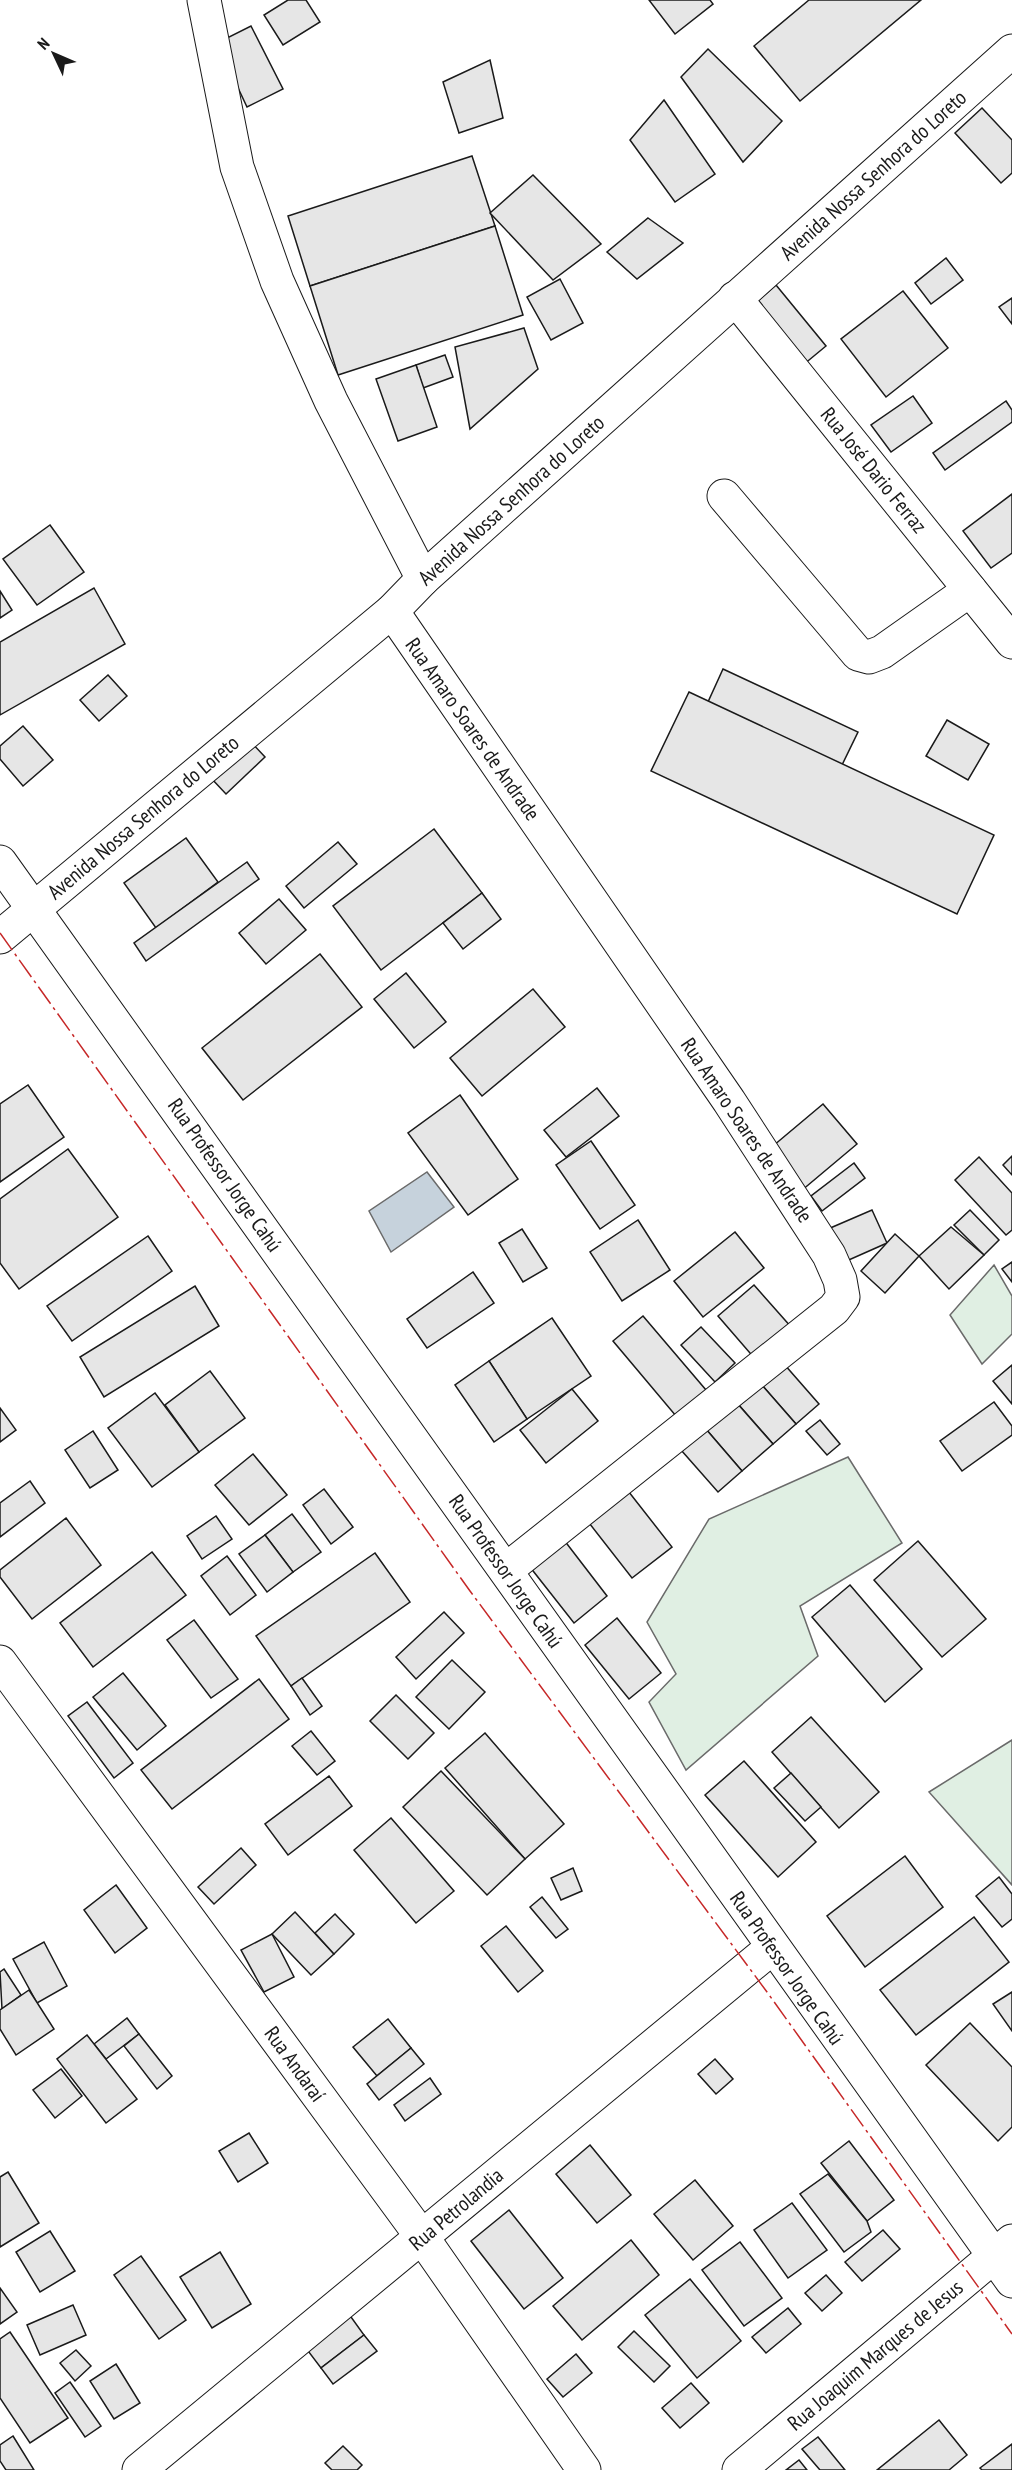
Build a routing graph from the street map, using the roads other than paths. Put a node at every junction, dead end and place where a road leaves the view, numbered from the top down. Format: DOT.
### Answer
graph roads {
  1 [pos="204,0"];
  2 [pos="1012,51"];
  3 [pos="735,298"];
  4 [pos="724,496"];
  5 [pos="423,579"];
  6 [pos="970,590"];
  7 [pos="392,611"];
  8 [pos="1012,642"];
  9 [pos="0,862"];
  10 [pos="34,907"];
  11 [pos="0,937"];
  12 [pos="506,1570"];
  13 [pos="0,1662"];
  14 [pos="772,1947"];
  15 [pos="422,2237"];
  16 [pos="1006,2259"];
  17 [pos="139,2470"];
  18 [pos="584,2470"];
  19 [pos="739,2470"];
  1 -- 5 [label="street"];
  2 -- 3 [label="street, Avenida Nossa Senhora do Loreto"];
  3 -- 5 [label="street, Avenida Nossa Senhora do Loreto"];
  3 -- 6 [label="street, Rua José Dario Ferraz"];
  4 -- 6 [label="street"];
  5 -- 7 [label="street, Avenida Nossa Senhora do Loreto"];
  6 -- 8 [label="street, Rua José Dario Ferraz"];
  7 -- 10 [label="street, Avenida Nossa Senhora do Loreto"];
  7 -- 12 [label="street, Rua Amaro Soares de Andrade"];
  9 -- 10 [label="street, Rua Professor Jorge Cahú"];
  10 -- 11 [label="street, Avenida Nossa Senhora do Loreto"];
  10 -- 12 [label="street, Rua Professor Jorge Cahú"];
  12 -- 14 [label="street, Rua Professor Jorge Cahú"];
  13 -- 15 [label="street, Rua Andaraí"];
  14 -- 15 [label="street, Rua Petrolandia"];
  14 -- 16 [label="street, Rua Professor Jorge Cahú"];
  15 -- 17 [label="street, Rua Petrolandia"];
  15 -- 18 [label="street, Rua Andaraí"];
  16 -- 19 [label="street, Rua Joaquim Marques de Jesus"];
}
